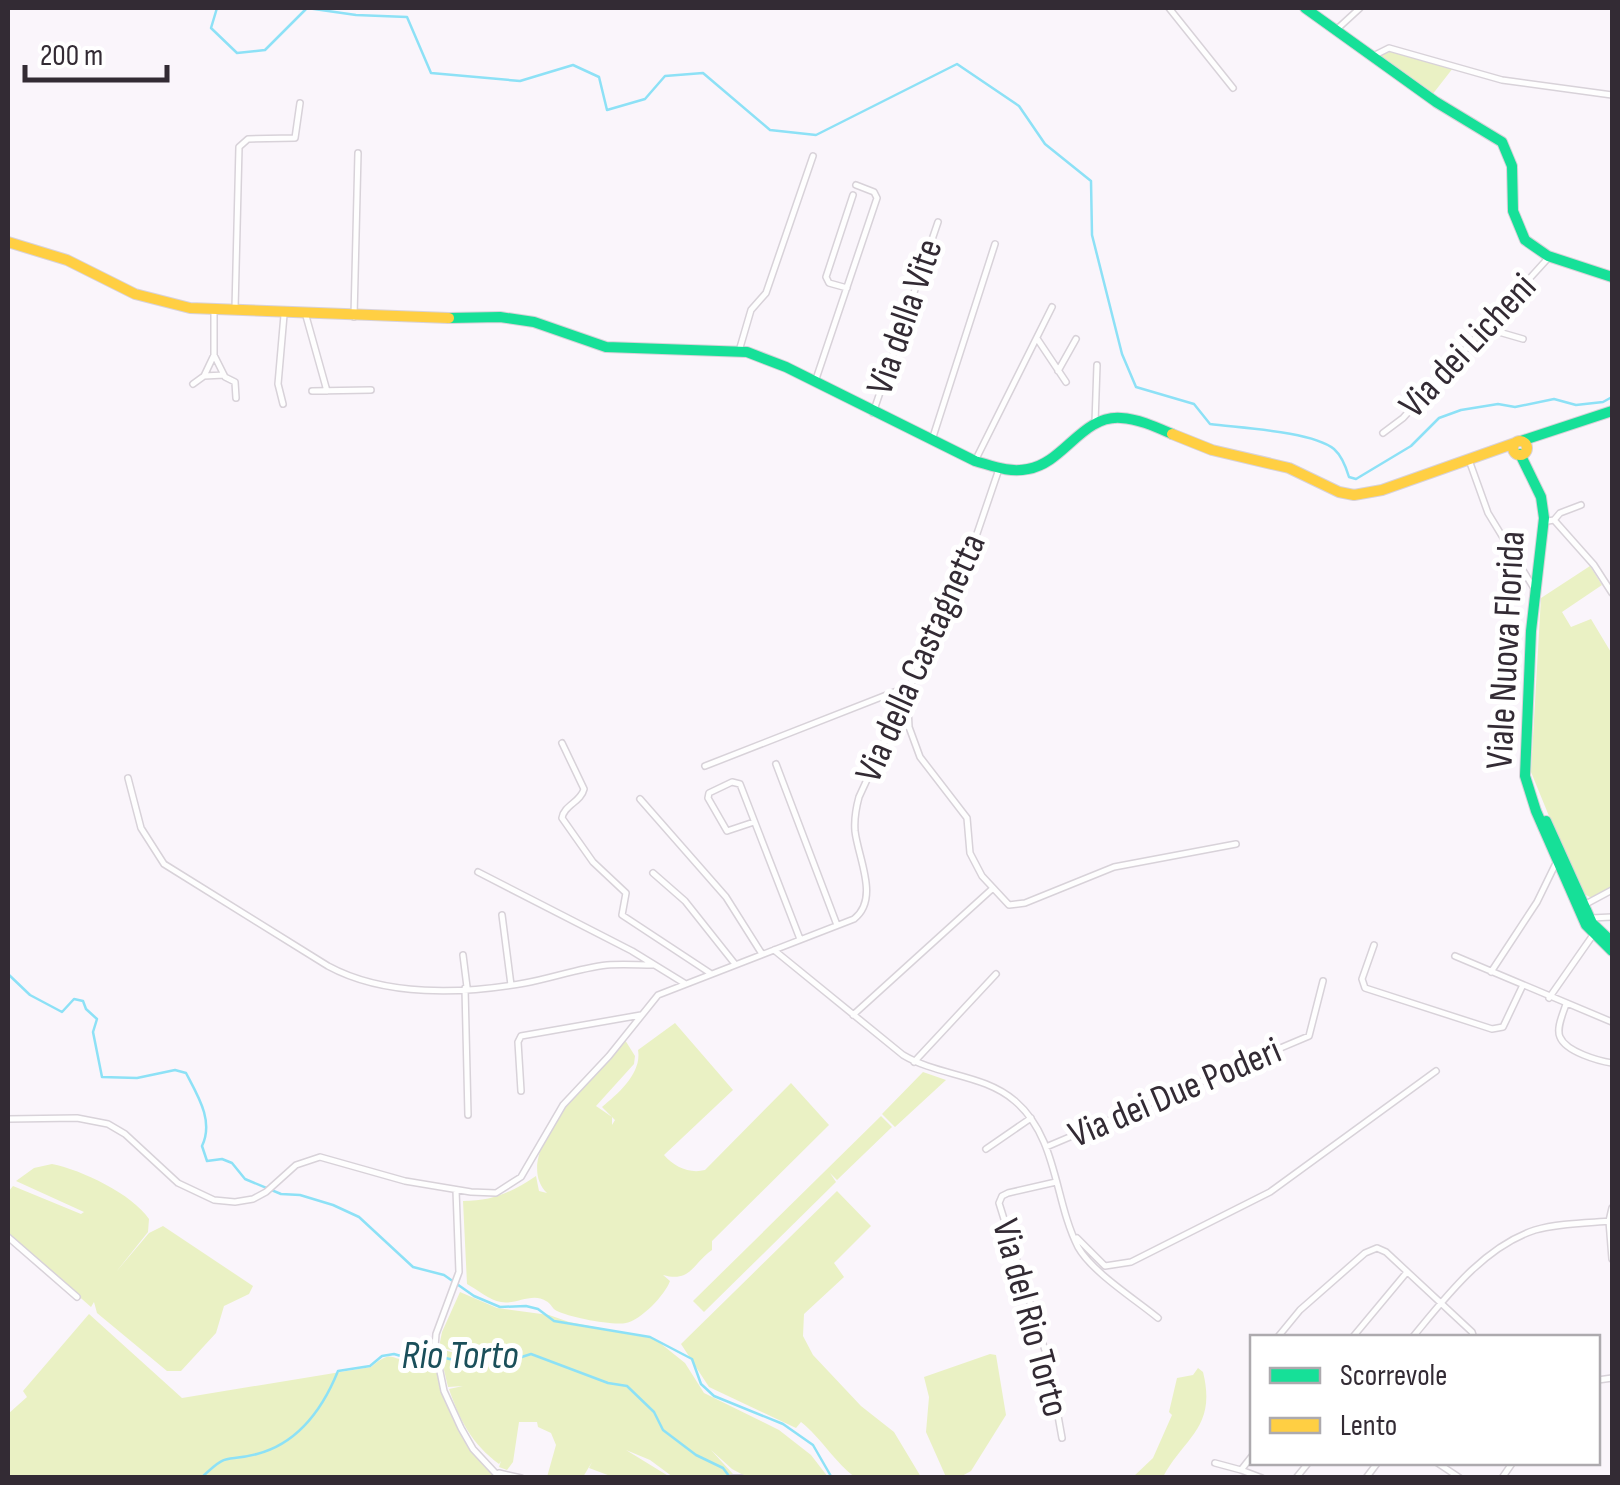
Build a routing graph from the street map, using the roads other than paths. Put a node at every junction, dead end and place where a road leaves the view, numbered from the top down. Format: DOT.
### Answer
graph roads {
  1 [pos="1169,8"];
  2 [pos="1305,8"];
  3 [pos="1360,8"];
  4 [pos="1336,30"];
  5 [pos="1373,56"];
  6 [pos="1233,88"];
  7 [pos="1612,95"];
  8 [pos="300,103"];
  9 [pos="358,153"];
  10 [pos="813,156"];
  11 [pos="856,185"];
  12 [pos="853,194"];
  13 [pos="938,222"];
  14 [pos="8,242"];
  15 [pos="995,244"];
  16 [pos="1550,256"];
  17 [pos="1612,277"];
  18 [pos="847,288"];
  19 [pos="1052,307"];
  20 [pos="214,311"];
  21 [pos="235,312"];
  22 [pos="284,315"];
  23 [pos="306,316"];
  24 [pos="354,317"];
  25 [pos="1485,328"];
  26 [pos="1076,339"];
  27 [pos="1523,339"];
  28 [pos="1038,340"];
  29 [pos="739,351"];
  30 [pos="214,355"];
  31 [pos="1097,365"];
  32 [pos="1058,372"];
  33 [pos="224,375"];
  34 [pos="204,376"];
  35 [pos="815,382"];
  36 [pos="1066,382"];
  37 [pos="193,384"];
  38 [pos="372,390"];
  39 [pos="312,391"];
  40 [pos="327,391"];
  41 [pos="236,398"];
  42 [pos="283,404"];
  43 [pos="1612,411"];
  44 [pos="873,413"];
  45 [pos="1095,424"];
  46 [pos="1384,433"];
  47 [pos="932,440"];
  48 [pos="1521,449"];
  49 [pos="1473,458"];
  50 [pos="975,461"];
  51 [pos="999,469"];
  52 [pos="1581,504"];
  53 [pos="1551,520"];
  54 [pos="1537,592"];
  55 [pos="1612,594"];
  56 [pos="907,687"];
  57 [pos="562,743"];
  58 [pos="776,764"];
  59 [pos="705,766"];
  60 [pos="128,778"];
  61 [pos="640,799"];
  62 [pos="754,822"];
  63 [pos="1236,844"];
  64 [pos="1560,857"];
  65 [pos="478,872"];
  66 [pos="653,872"];
  67 [pos="992,889"];
  68 [pos="1612,890"];
  69 [pos="1584,905"];
  70 [pos="502,915"];
  71 [pos="1612,917"];
  72 [pos="1590,918"];
  73 [pos="837,925"];
  74 [pos="1592,934"];
  75 [pos="800,939"];
  76 [pos="1612,942"];
  77 [pos="1374,945"];
  78 [pos="774,950"];
  79 [pos="1612,950"];
  80 [pos="762,954"];
  81 [pos="463,955"];
  82 [pos="1456,956"];
  83 [pos="735,964"];
  84 [pos="654,966"];
  85 [pos="1491,972"];
  86 [pos="710,973"];
  87 [pos="996,974"];
  88 [pos="1323,981"];
  89 [pos="684,983"];
  90 [pos="511,985"];
  91 [pos="1522,987"];
  92 [pos="466,988"];
  93 [pos="1549,998"];
  94 [pos="1566,1004"];
  95 [pos="641,1015"];
  96 [pos="853,1015"];
  97 [pos="1612,1022"];
  98 [pos="914,1062"];
  99 [pos="1612,1063"];
  100 [pos="1436,1071"];
  101 [pos="521,1091"];
  102 [pos="468,1114"];
  103 [pos="1031,1118"];
  104 [pos="8,1119"];
  105 [pos="1046,1146"];
  106 [pos="986,1148"];
  107 [pos="1056,1182"];
  108 [pos="456,1190"];
  109 [pos="1612,1208"];
  110 [pos="1611,1221"];
  111 [pos="1072,1232"];
  112 [pos="8,1237"];
  113 [pos="1612,1260"];
  114 [pos="1407,1272"];
  115 [pos="76,1297"];
  116 [pos="1440,1303"];
  117 [pos="1158,1318"];
  118 [pos="1279,1335"];
  119 [pos="1354,1335"];
  120 [pos="1414,1335"];
  121 [pos="1473,1335"];
  122 [pos="1062,1438"];
  123 [pos="1250,1459"];
  124 [pos="1215,1462"];
  125 [pos="1241,1470"];
  126 [pos="499,1475"];
  127 [pos="521,1478"];
  128 [pos="1262,1478"];
  1 -- 6 [label="street"];
  2 -- 4 [label="main road"];
  3 -- 4 [label="street"];
  4 -- 5 [label="main road"];
  5 -- 7 [label="street"];
  5 -- 16 [label="main road"];
  8 -- 21 [label="street"];
  9 -- 24 [label="street"];
  10 -- 29 [label="street"];
  11 -- 18 [label="street"];
  12 -- 18 [label="street"];
  13 -- 44 [label="street, Via della Vite"];
  14 -- 20 [label="main road"];
  15 -- 47 [label="street"];
  16 -- 17 [label="main road"];
  16 -- 25 [label="street, Via dei Licheni"];
  18 -- 35 [label="street"];
  19 -- 28 [label="street"];
  20 -- 21 [label="main road"];
  20 -- 30 [label="street"];
  21 -- 22 [label="main road"];
  22 -- 23 [label="main road"];
  22 -- 42 [label="street"];
  23 -- 24 [label="main road"];
  23 -- 40 [label="street"];
  24 -- 29 [label="main road"];
  25 -- 27 [label="street"];
  25 -- 46 [label="street, Via dei Licheni"];
  26 -- 32 [label="street"];
  28 -- 32 [label="street"];
  28 -- 50 [label="street"];
  29 -- 35 [label="main road"];
  30 -- 33 [label="street"];
  30 -- 34 [label="street"];
  31 -- 45 [label="street"];
  32 -- 36 [label="street"];
  33 -- 34 [label="street"];
  33 -- 41 [label="street"];
  34 -- 37 [label="street"];
  35 -- 44 [label="main road"];
  38 -- 40 [label="street"];
  39 -- 40 [label="street"];
  43 -- 48 [label="main road"];
  44 -- 47 [label="main road"];
  45 -- 49 [label="main road"];
  45 -- 51 [label="main road"];
  47 -- 50 [label="main road"];
  48 -- 49 [label="main road"];
  48 -- 53 [label="main road, Viale Nuova Florida"];
  48 -- 54 [label="main road, Viale Nuova Florida"];
  49 -- 54 [label="street"];
  50 -- 51 [label="main road"];
  51 -- 56 [label="street, Via della Castagnetta"];
  52 -- 53 [label="street"];
  53 -- 54 [label="main road, Viale Nuova Florida"];
  53 -- 55 [label="street"];
  54 -- 64 [label="main road, Viale Nuova Florida"];
  56 -- 59 [label="street"];
  56 -- 67 [label="street"];
  56 -- 73 [label="street, Via della Castagnetta"];
  57 -- 86 [label="street"];
  58 -- 73 [label="street"];
  60 -- 92 [label="street"];
  61 -- 80 [label="street"];
  62 -- 62 [label="street"];
  62 -- 75 [label="street"];
  63 -- 67 [label="street"];
  64 -- 69 [label="main road, Viale Nuova Florida"];
  64 -- 74 [label="main road, Viale Nuova Florida"];
  64 -- 85 [label="street"];
  65 -- 84 [label="street"];
  66 -- 83 [label="street"];
  67 -- 96 [label="street"];
  68 -- 69 [label="street"];
  69 -- 72 [label="main road, Viale Nuova Florida"];
  70 -- 90 [label="street"];
  71 -- 72 [label="street"];
  72 -- 76 [label="main road, Viale Nuova Florida"];
  73 -- 75 [label="street, Via della Castagnetta"];
  74 -- 79 [label="main road, Viale Nuova Florida"];
  74 -- 93 [label="street"];
  75 -- 78 [label="street, Via della Castagnetta"];
  77 -- 91 [label="street"];
  78 -- 80 [label="street, Via della Castagnetta"];
  78 -- 96 [label="street"];
  80 -- 83 [label="street, Via della Castagnetta"];
  81 -- 92 [label="street"];
  82 -- 85 [label="street"];
  83 -- 86 [label="street, Via della Castagnetta"];
  84 -- 89 [label="street"];
  84 -- 90 [label="street"];
  85 -- 91 [label="street"];
  86 -- 89 [label="street, Via della Castagnetta"];
  87 -- 98 [label="street"];
  88 -- 105 [label="street, Via dei Due Poderi"];
  89 -- 95 [label="street, Via della Castagnetta"];
  90 -- 92 [label="street"];
  91 -- 93 [label="street"];
  92 -- 102 [label="street"];
  93 -- 94 [label="street"];
  94 -- 97 [label="street"];
  94 -- 99 [label="street"];
  95 -- 101 [label="street"];
  95 -- 108 [label="street, Via della Castagnetta"];
  96 -- 98 [label="street"];
  98 -- 103 [label="street"];
  100 -- 111 [label="street"];
  103 -- 105 [label="street"];
  103 -- 106 [label="street"];
  104 -- 108 [label="street, Via della Castagnetta"];
  105 -- 107 [label="street"];
  107 -- 111 [label="street"];
  107 -- 122 [label="street, Via del Rio Torto"];
  108 -- 126 [label="street"];
  109 -- 110 [label="street"];
  110 -- 113 [label="street"];
  110 -- 116 [label="street"];
  111 -- 117 [label="street"];
  112 -- 115 [label="street"];
  114 -- 116 [label="street"];
  114 -- 118 [label="street"];
  114 -- 119 [label="street"];
  116 -- 120 [label="street"];
  116 -- 121 [label="street"];
  123 -- 125 [label="street"];
  124 -- 125 [label="street"];
  125 -- 128 [label="street"];
  126 -- 127 [label="street"];
}
